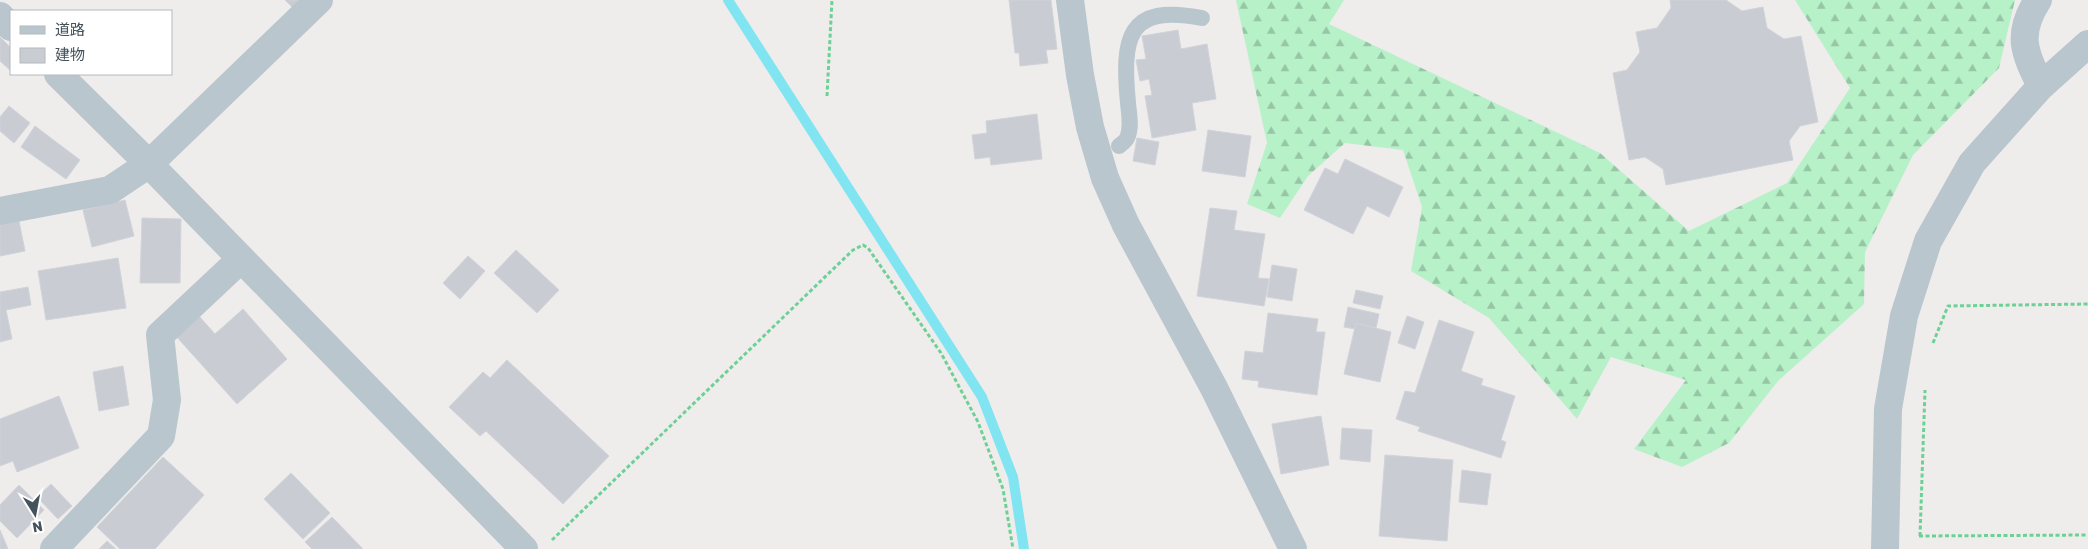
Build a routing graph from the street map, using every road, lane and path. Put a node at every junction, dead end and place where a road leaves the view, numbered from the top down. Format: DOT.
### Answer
graph roads {
  1 [pos="319,0"];
  2 [pos="832,0"];
  3 [pos="1070,0"];
  4 [pos="2038,0"];
  5 [pos="0,16"];
  6 [pos="1202,18"];
  7 [pos="10,26"];
  8 [pos="2088,44"];
  9 [pos="59,75"];
  10 [pos="2041,86"];
  11 [pos="827,96"];
  12 [pos="1119,146"];
  13 [pos="149,164"];
  14 [pos="0,211"];
  15 [pos="241,259"];
  16 [pos="2088,304"];
  17 [pos="1930,350"];
  18 [pos="1925,388"];
  19 [pos="2088,535"];
  20 [pos="1920,536"];
  21 [pos="550,542"];
  22 [pos="1886,542"];
  23 [pos="54,549"];
  24 [pos="524,549"];
  25 [pos="1013,549"];
  26 [pos="1293,549"];
  1 -- 13 [label="street"];
  2 -- 11 [label="path"];
  3 -- 26 [label="street"];
  4 -- 10 [label="street"];
  5 -- 7 [label="street"];
  6 -- 12 [label="lane"];
  8 -- 10 [label="street"];
  9 -- 13 [label="street"];
  10 -- 22 [label="street"];
  13 -- 14 [label="street"];
  13 -- 15 [label="street"];
  15 -- 23 [label="street"];
  15 -- 24 [label="street"];
  16 -- 17 [label="path"];
  18 -- 20 [label="path"];
  19 -- 20 [label="path"];
  20 -- 22 [label="path"];
  21 -- 25 [label="path"];
}
